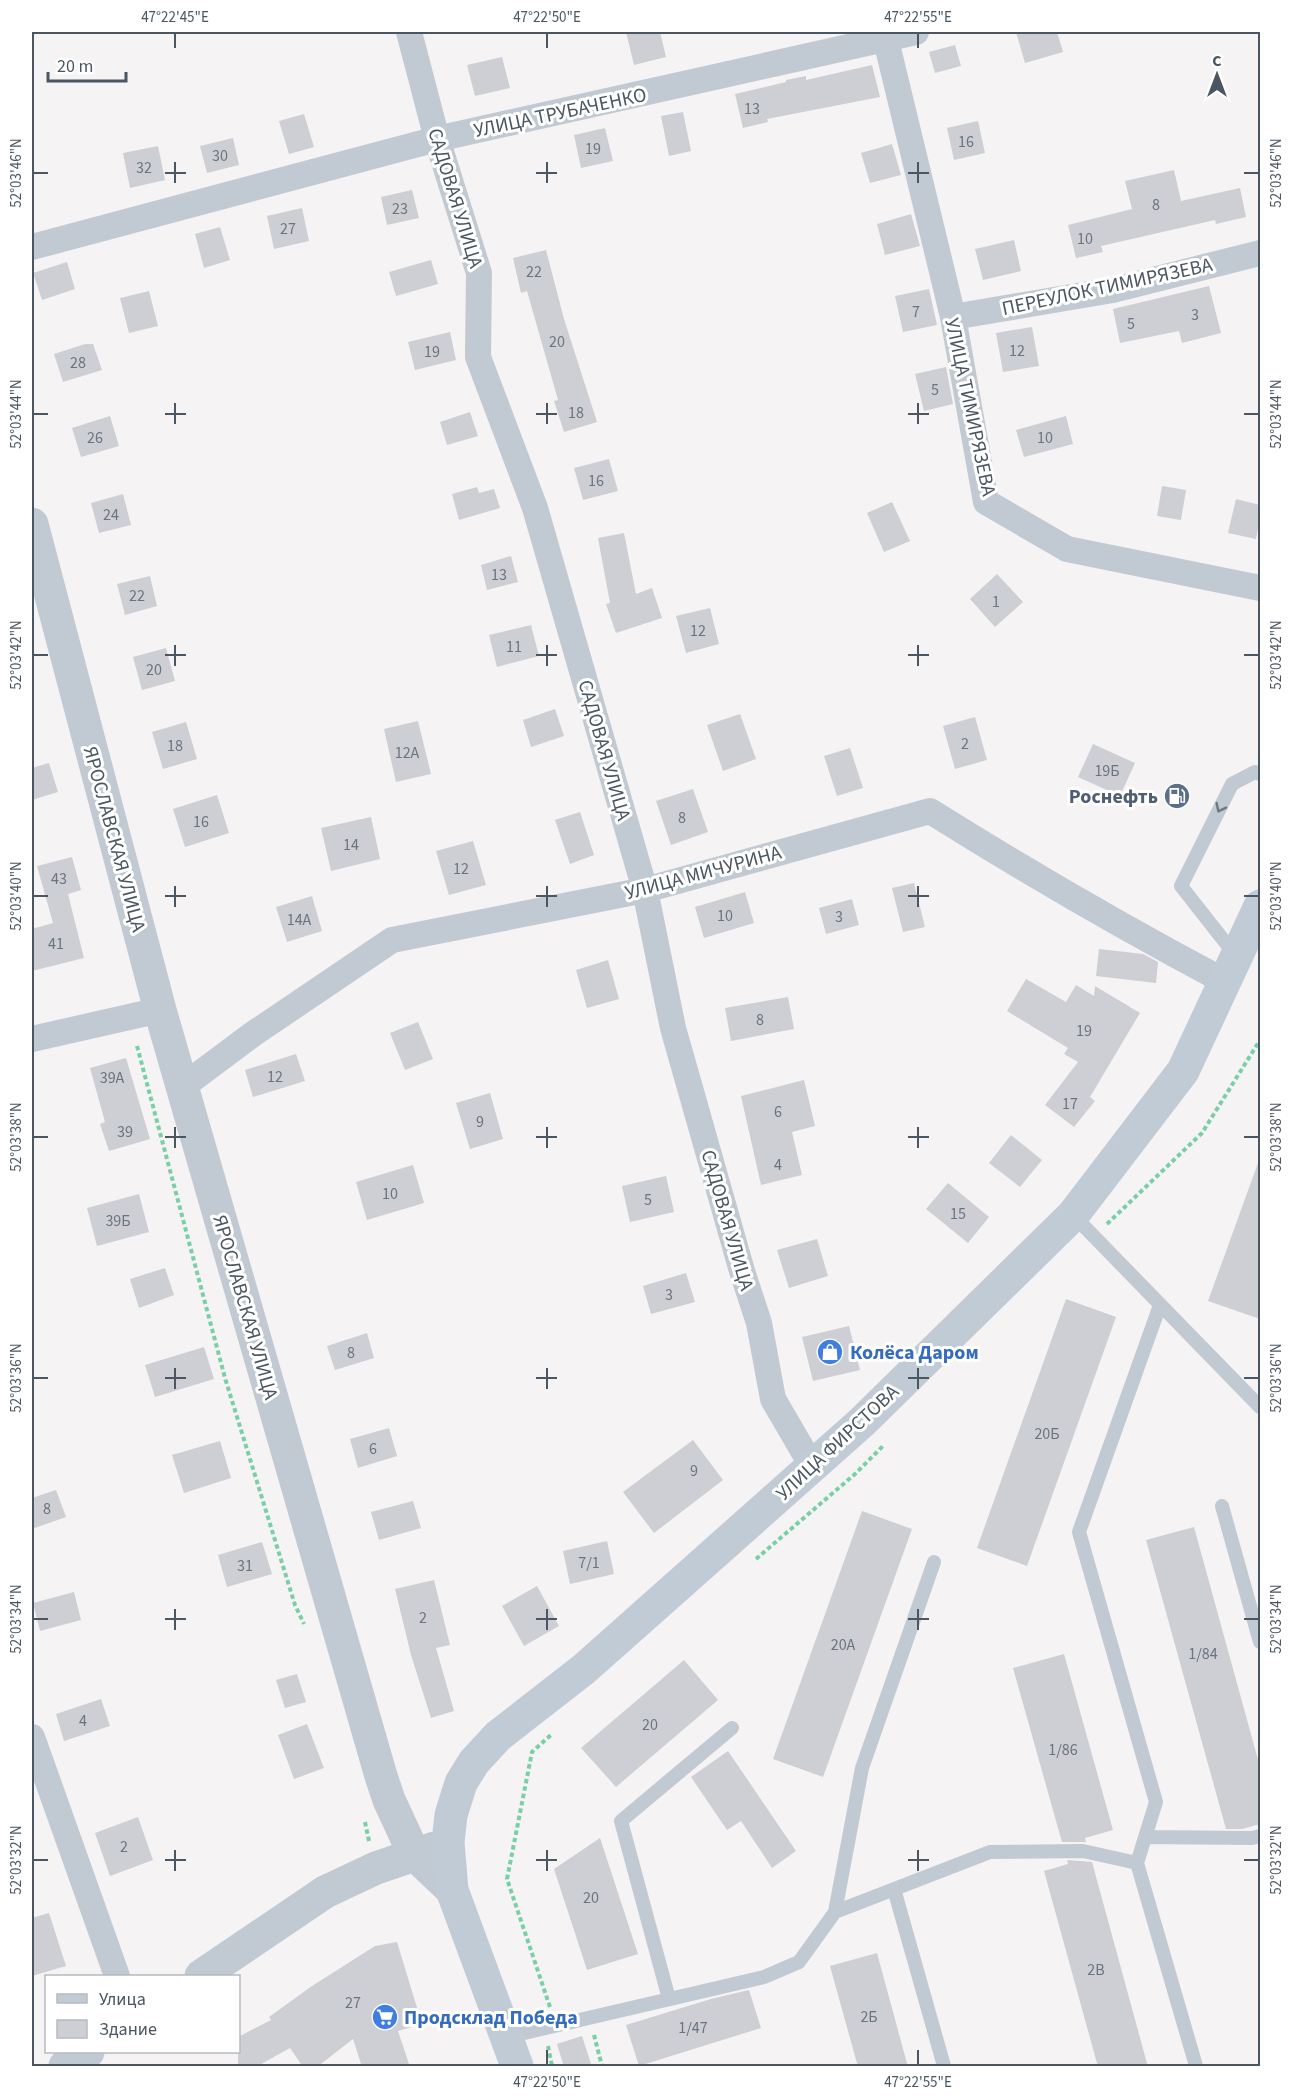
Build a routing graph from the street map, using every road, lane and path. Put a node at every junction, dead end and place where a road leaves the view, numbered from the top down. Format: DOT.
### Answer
graph roads {
  1 [pos="409,32"];
  2 [pos="916,32"];
  3 [pos="885,36"];
  4 [pos="437,139"];
  5 [pos="32,247"];
  6 [pos="1260,253"];
  7 [pos="953,317"];
  8 [pos="32,524"];
  9 [pos="1260,588"];
  10 [pos="1260,774"];
  11 [pos="645,890"];
  12 [pos="1260,906"];
  13 [pos="1240,960"];
  14 [pos="160,1010"];
  15 [pos="32,1039"];
  16 [pos="1260,1040"];
  17 [pos="182,1087"];
  18 [pos="1083,1226"];
  19 [pos="1161,1305"];
  20 [pos="1260,1407"];
  21 [pos="888,1441"];
  22 [pos="812,1466"];
  23 [pos="1222,1506"];
  24 [pos="934,1562"];
  25 [pos="747,1566"];
  26 [pos="1260,1642"];
  27 [pos="732,1728"];
  28 [pos="559,1729"];
  29 [pos="32,1737"];
  30 [pos="1260,1836"];
  31 [pos="1145,1837"];
  32 [pos="448,1842"];
  33 [pos="414,1854"];
  34 [pos="1137,1863"];
  35 [pos="894,1888"];
  36 [pos="452,1890"];
  37 [pos="835,1912"];
  38 [pos="116,1975"];
  39 [pos="204,1975"];
  40 [pos="669,1999"];
  41 [pos="589,2018"];
  42 [pos="512,2052"];
  43 [pos="86,2053"];
  44 [pos="64,2067"];
  45 [pos="602,2067"];
  46 [pos="944,2067"];
  47 [pos="1196,2067"];
  1 -- 4 [label="street, САДОВАЯ УЛИЦА"];
  2 -- 3 [label="street, УЛИЦА ТРУБАЧЕНКО"];
  3 -- 4 [label="street, УЛИЦА ТРУБАЧЕНКО"];
  3 -- 7 [label="street, УЛИЦА ТИМИРЯЗЕВА"];
  4 -- 5 [label="street, УЛИЦА ТРУБАЧЕНКО"];
  4 -- 11 [label="street, САДОВАЯ УЛИЦА"];
  6 -- 7 [label="street, ПЕРЕУЛОК ТИМИРЯЗЕВА"];
  7 -- 9 [label="street, УЛИЦА ТИМИРЯЗЕВА"];
  8 -- 14 [label="street, ЯРОСЛАВСКАЯ УЛИЦА"];
  10 -- 13 [label="lane, one-way"];
  11 -- 13 [label="street, УЛИЦА МИЧУРИНА"];
  11 -- 17 [label="street, УЛИЦА МИЧУРИНА"];
  11 -- 22 [label="street, САДОВАЯ УЛИЦА"];
  12 -- 13 [label="main road, УЛИЦА ФИРСТОВА"];
  13 -- 18 [label="main road, УЛИЦА ФИРСТОВА"];
  14 -- 15 [label="street"];
  14 -- 17 [label="street, ЯРОСЛАВСКАЯ УЛИЦА"];
  16 -- 18 [label="path"];
  17 -- 33 [label="street, ЯРОСЛАВСКАЯ УЛИЦА"];
  18 -- 19 [label="lane"];
  18 -- 22 [label="main road, УЛИЦА ФИРСТОВА"];
  19 -- 20 [label="lane"];
  19 -- 31 [label="lane"];
  21 -- 25 [label="path"];
  22 -- 32 [label="main road, УЛИЦА ФИРСТОВА"];
  23 -- 26 [label="lane"];
  24 -- 37 [label="lane"];
  27 -- 40 [label="lane"];
  28 -- 41 [label="path"];
  29 -- 38 [label="street"];
  30 -- 31 [label="lane"];
  31 -- 34 [label="lane"];
  32 -- 33 [label="street"];
  32 -- 36 [label="main road, УЛИЦА ФИРСТОВА"];
  33 -- 36 [label="street, ЯРОСЛАВСКАЯ УЛИЦА"];
  33 -- 39 [label="street"];
  34 -- 35 [label="lane"];
  34 -- 47 [label="lane"];
  35 -- 37 [label="lane"];
  35 -- 46 [label="lane"];
  36 -- 42 [label="main road, ЯРОСЛАВСКАЯ УЛИЦА"];
  37 -- 40 [label="lane"];
  40 -- 41 [label="lane"];
  41 -- 42 [label="lane"];
  41 -- 45 [label="path"];
  43 -- 44 [label="street"];
}
